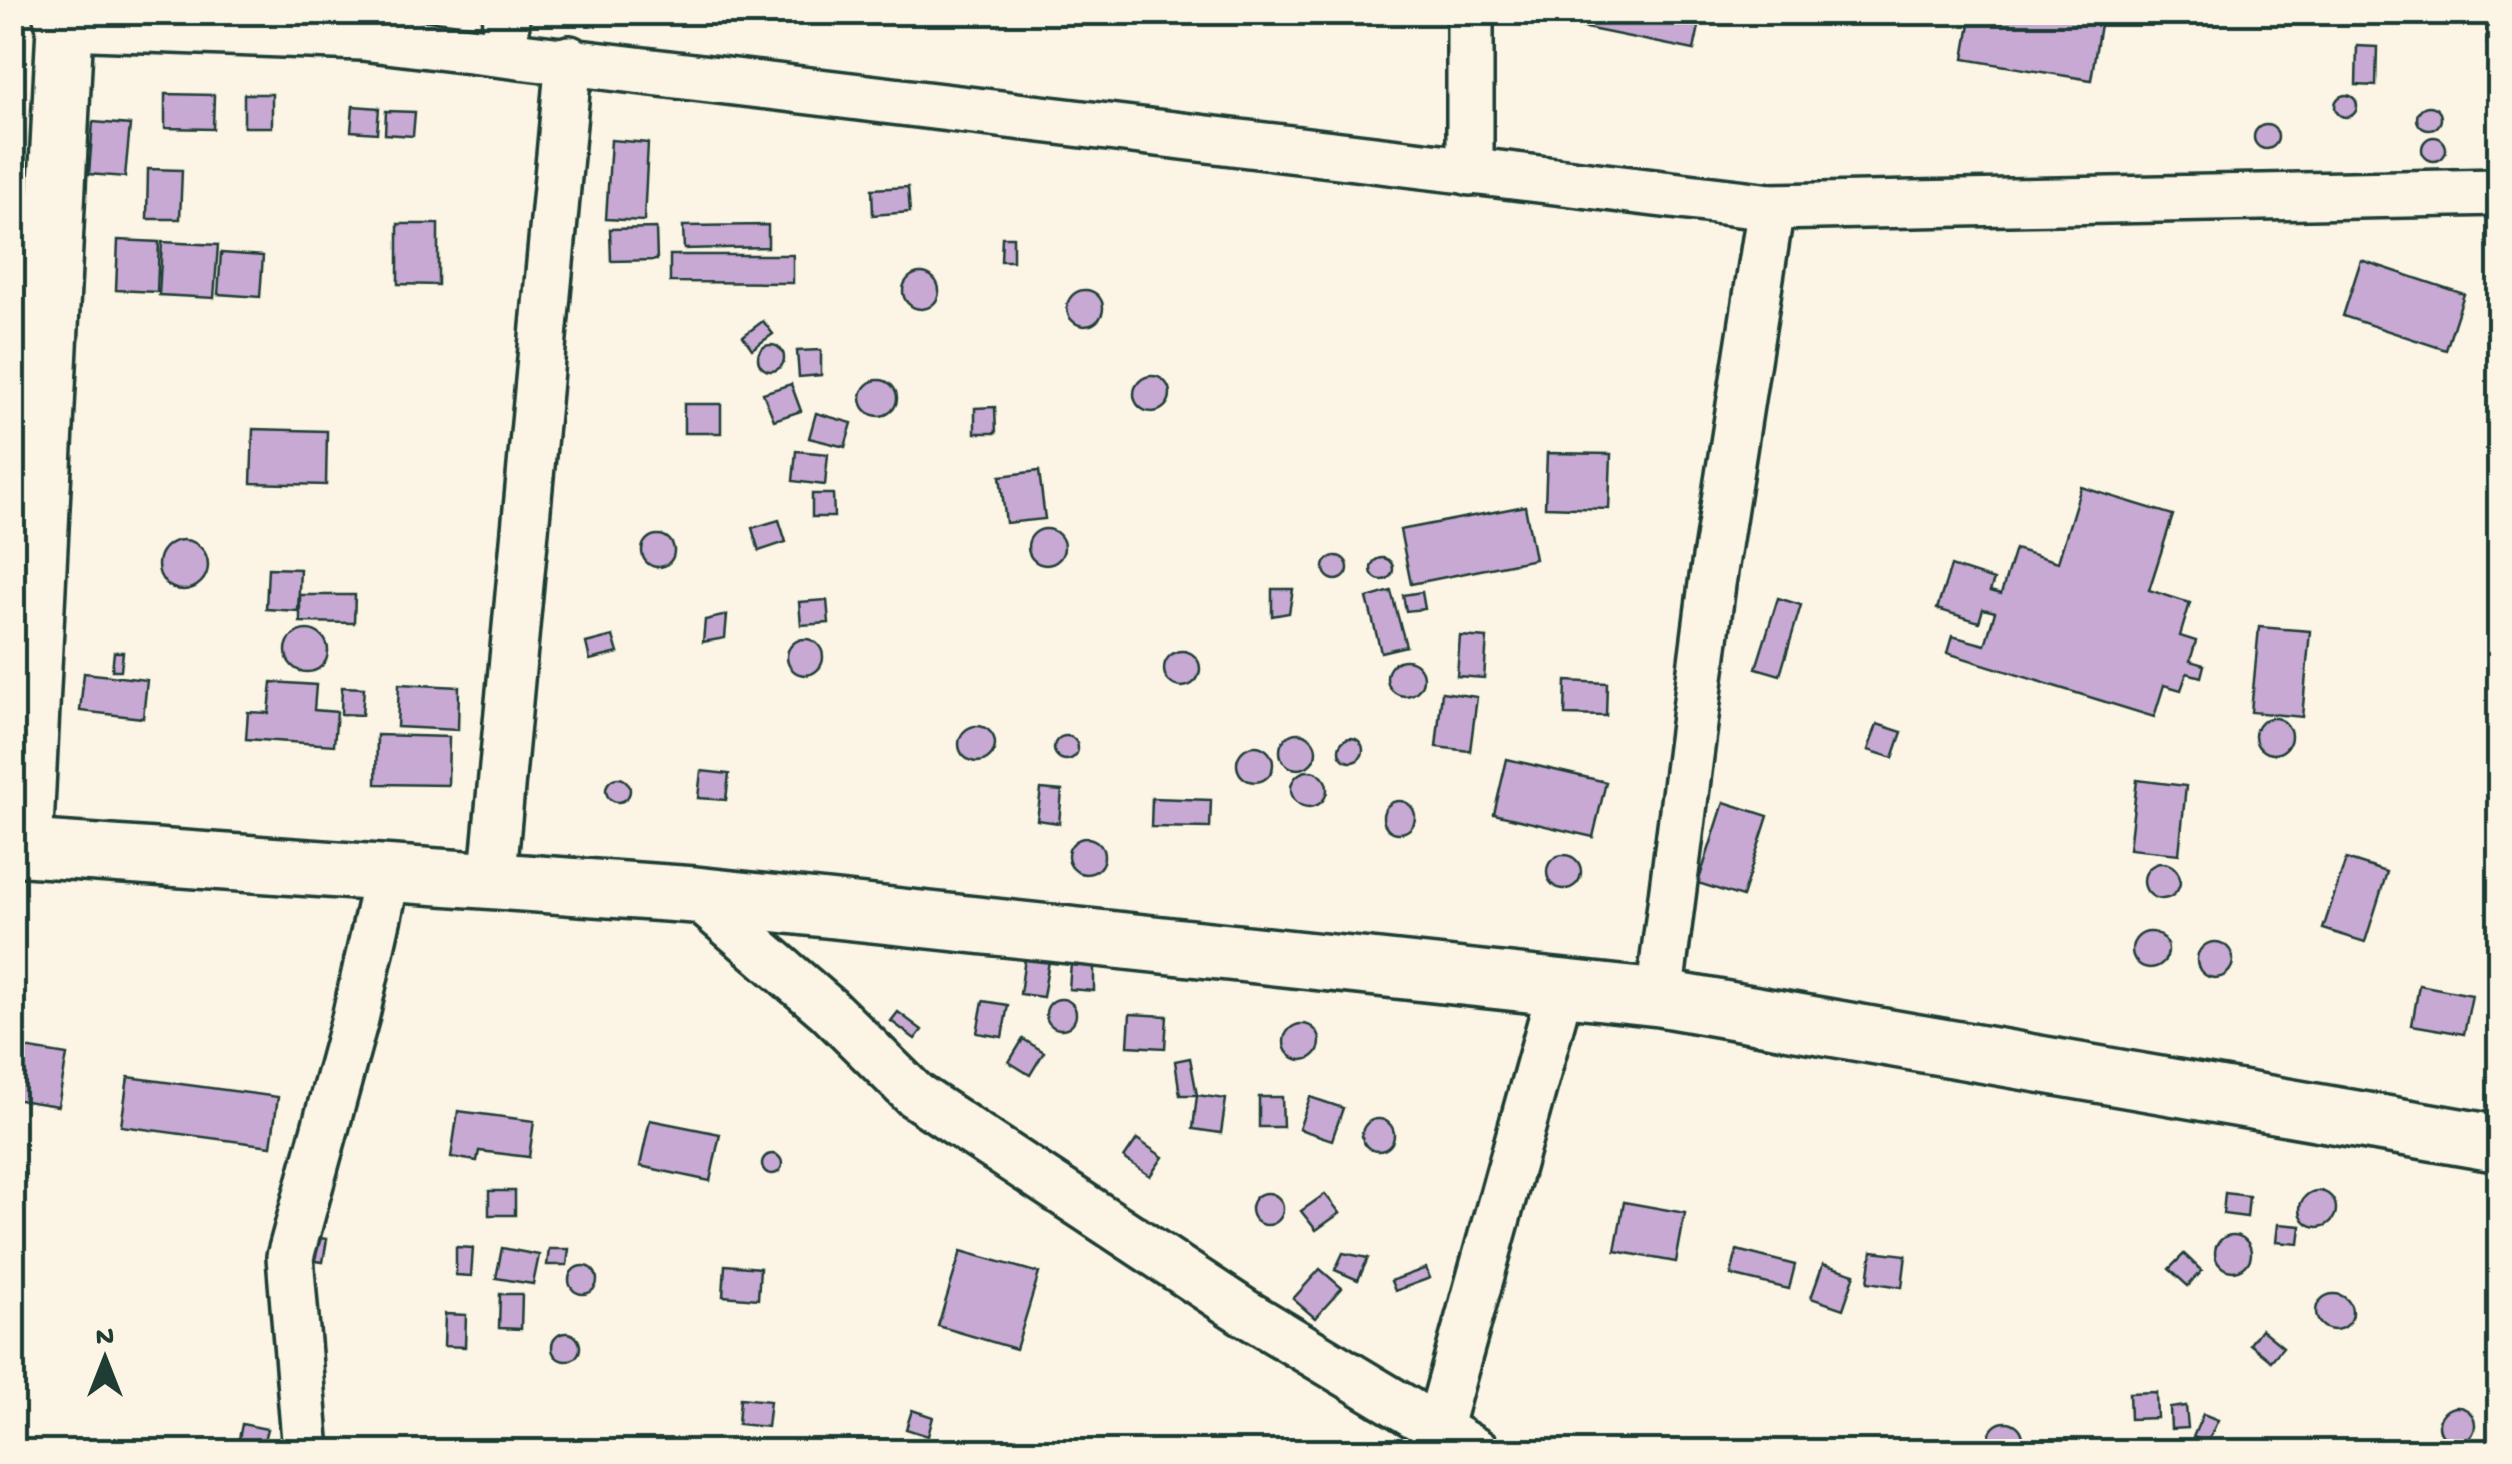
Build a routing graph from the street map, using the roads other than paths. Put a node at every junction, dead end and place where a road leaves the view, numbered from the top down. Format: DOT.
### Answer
graph roads {
  1 [pos="1470,12"];
  2 [pos="63,19"];
  3 [pos="361,24"];
  4 [pos="506,33"];
  5 [pos="569,59"];
  6 [pos="1470,172"];
  7 [pos="2500,192"];
  8 [pos="1772,207"];
  9 [pos="18,847"];
  10 [pos="387,876"];
  11 [pos="492,884"];
  12 [pos="694,895"];
  13 [pos="1561,987"];
  14 [pos="1659,998"];
  15 [pos="2500,1144"];
  16 [pos="1433,1439"];
  17 [pos="306,1452"];
  18 [pos="1477,1452"];
  1 -- 6 [label="street"];
  2 -- 3 [label="street"];
  2 -- 9 [label="main road"];
  3 -- 4 [label="street"];
  4 -- 5 [label="street"];
  5 -- 6 [label="street"];
  5 -- 11 [label="street"];
  6 -- 8 [label="street"];
  7 -- 8 [label="street"];
  8 -- 14 [label="street"];
  9 -- 10 [label="main road"];
  10 -- 11 [label="main road"];
  10 -- 17 [label="street"];
  11 -- 12 [label="main road"];
  12 -- 13 [label="main road"];
  12 -- 16 [label="street"];
  13 -- 14 [label="main road"];
  13 -- 16 [label="street"];
  14 -- 15 [label="main road"];
  16 -- 18 [label="street"];
}
